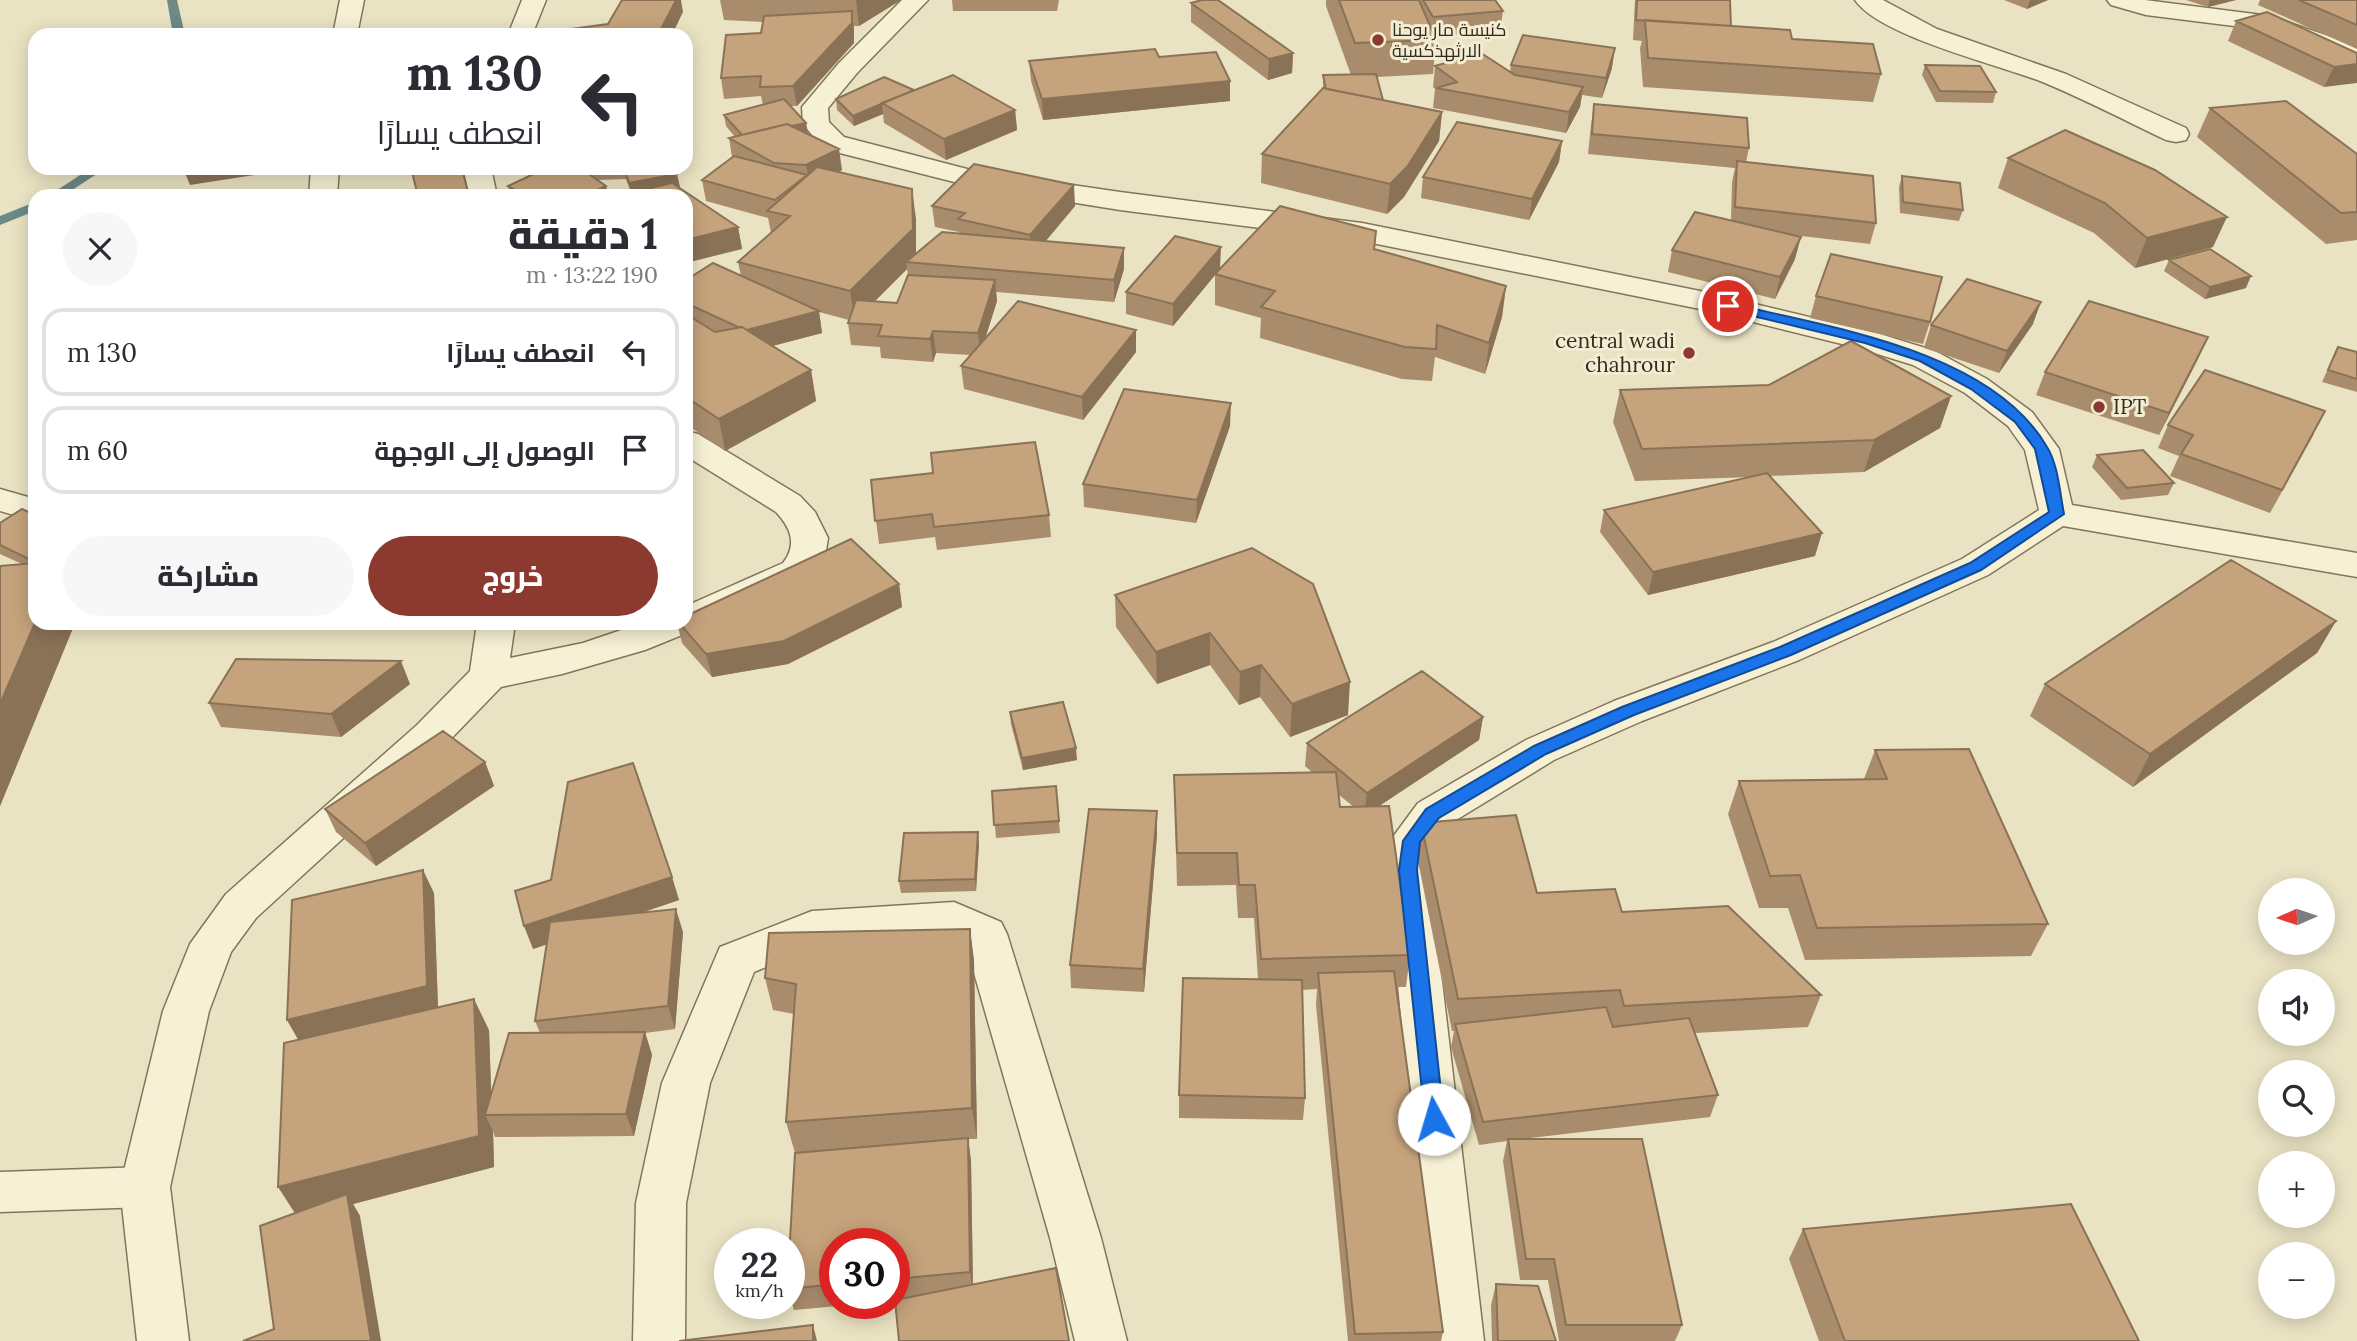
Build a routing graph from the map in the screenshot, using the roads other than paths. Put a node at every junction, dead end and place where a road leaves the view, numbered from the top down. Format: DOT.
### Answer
graph roads {
  1 [pos="352,0"];
  2 [pos="534,0"];
  3 [pos="916,0"];
  4 [pos="1867,0"];
  5 [pos="2119,0"];
  6 [pos="346,28"];
  7 [pos="523,28"];
  8 [pos="2357,55"];
  9 [pos="2176,134"];
  10 [pos="693,444"];
  11 [pos="0,500"];
  12 [pos="28,508"];
  13 [pos="2057,514"];
  14 [pos="2357,565"];
  15 [pos="693,617"];
  16 [pos="495,630"];
  17 [pos="659,630"];
  18 [pos="489,675"];
  19 [pos="145,1187"];
  20 [pos="0,1192"];
  21 [pos="163,1341"];
  22 [pos="659,1341"];
  23 [pos="1101,1341"];
  24 [pos="1458,1341"];
  1 -- 6 [label="street"];
  2 -- 7 [label="street"];
  3 -- 13 [label="street"];
  4 -- 9 [label="street"];
  5 -- 8 [label="street"];
  10 -- 15 [label="street"];
  11 -- 12 [label="street"];
  13 -- 14 [label="street"];
  13 -- 24 [label="street"];
  16 -- 18 [label="street"];
  17 -- 18 [label="street"];
  18 -- 19 [label="street"];
  19 -- 20 [label="lane"];
  19 -- 21 [label="street"];
  22 -- 23 [label="street"];
}
